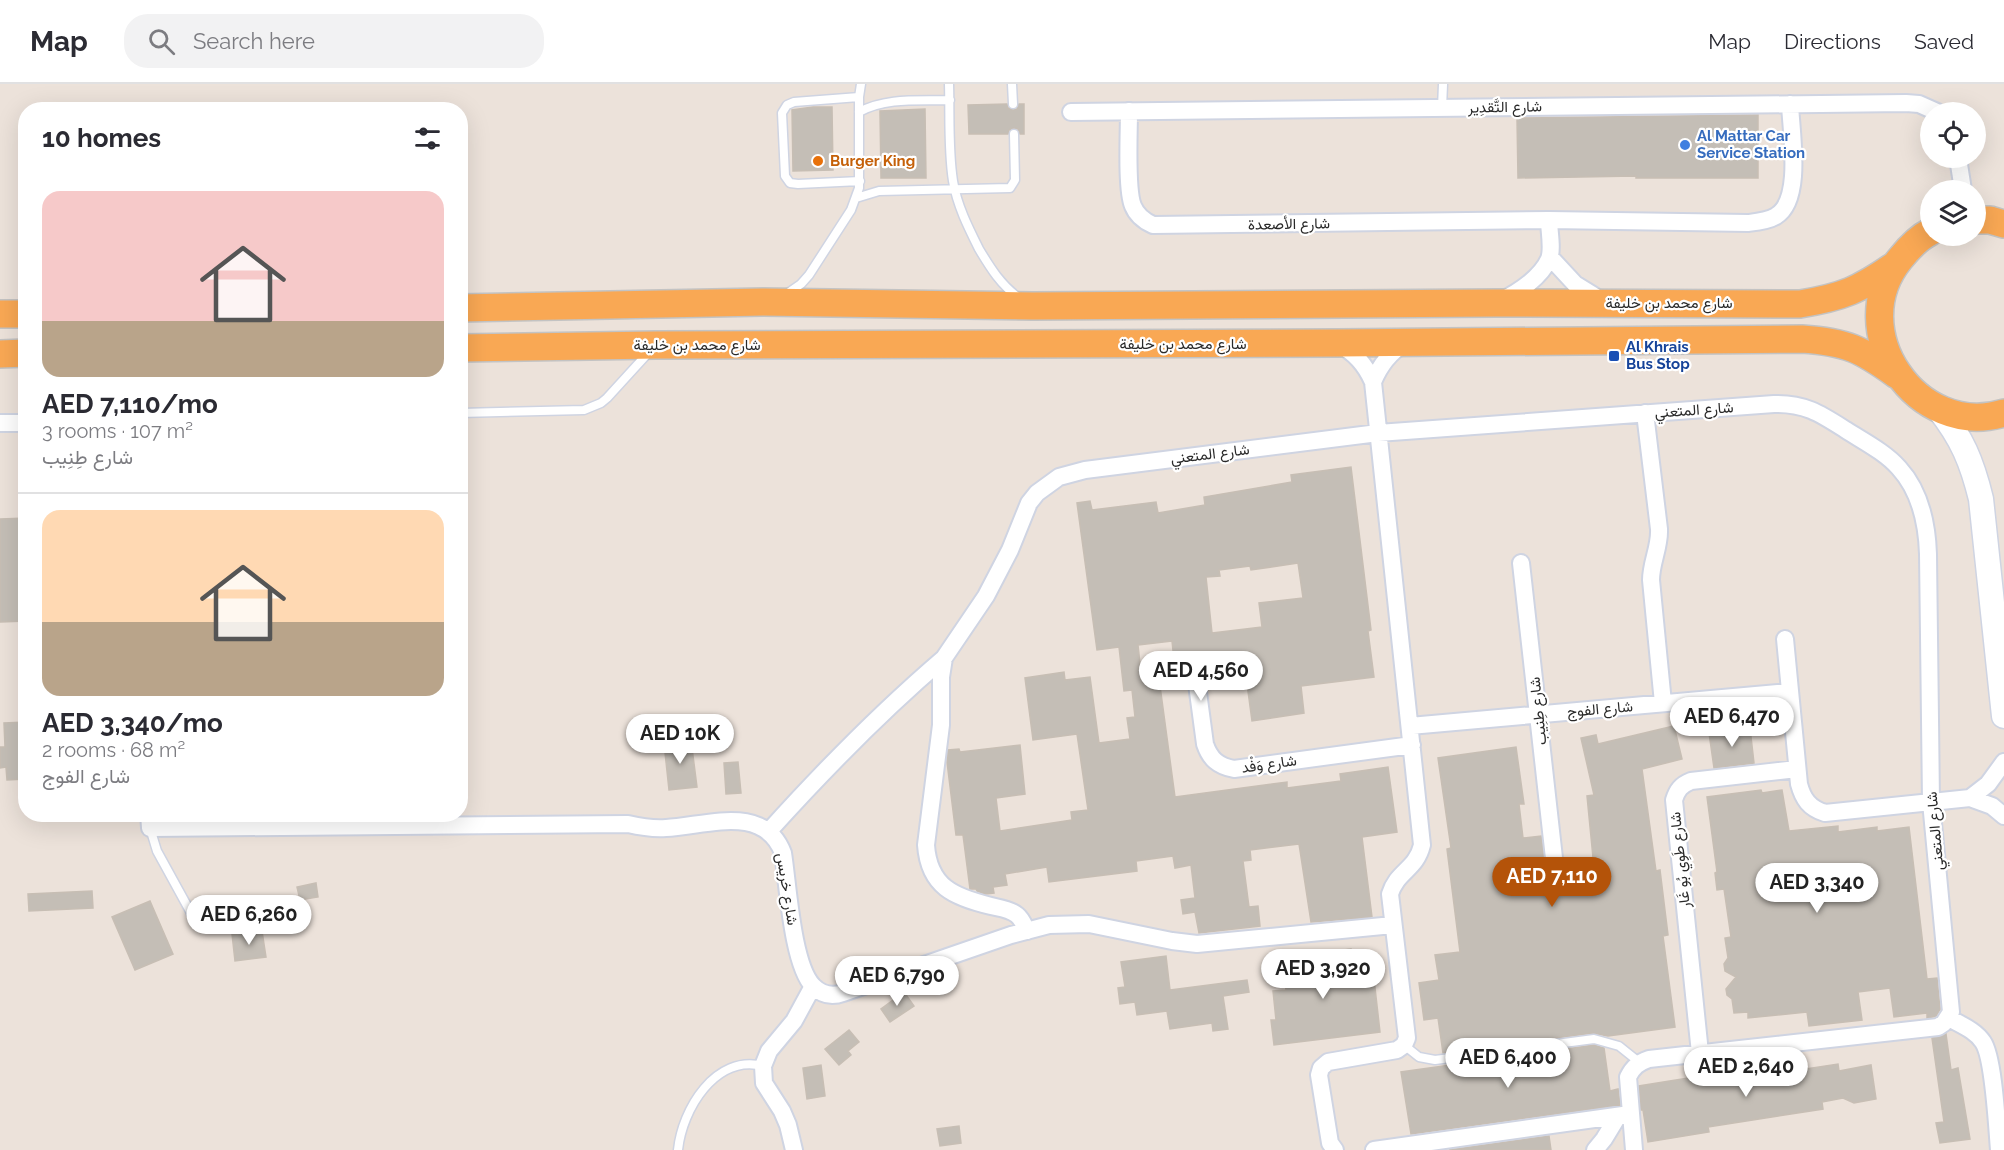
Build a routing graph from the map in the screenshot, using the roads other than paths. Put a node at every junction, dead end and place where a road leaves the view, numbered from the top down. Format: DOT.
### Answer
graph roads {
  1 [pos="861,84"];
  2 [pos="949,84"];
  3 [pos="1012,84"];
  4 [pos="1443,84"];
  5 [pos="859,97"];
  6 [pos="950,100"];
  7 [pos="1012,104"];
  8 [pos="1790,104"];
  9 [pos="1920,104"];
  10 [pos="1442,108"];
  11 [pos="1129,111"];
  12 [pos="860,112"];
  13 [pos="1071,112"];
  14 [pos="1014,134"];
  15 [pos="861,181"];
  16 [pos="955,190"];
  17 [pos="856,198"];
  18 [pos="1549,220"];
  19 [pos="1986,220"];
  20 [pos="2004,224"];
  21 [pos="1920,240"];
  22 [pos="1550,257"];
  23 [pos="1895,265"];
  24 [pos="763,302"];
  25 [pos="1496,303"];
  26 [pos="1608,303"];
  27 [pos="1033,306"];
  28 [pos="468,308"];
  29 [pos="0,314"];
  30 [pos="18,314"];
  31 [pos="1337,343"];
  32 [pos="1405,343"];
  33 [pos="656,345"];
  34 [pos="468,348"];
  35 [pos="18,353"];
  36 [pos="0,354"];
  37 [pos="1897,375"];
  38 [pos="1372,382"];
  39 [pos="1938,408"];
  40 [pos="468,413"];
  41 [pos="1646,413"];
  42 [pos="2004,413"];
  43 [pos="0,423"];
  44 [pos="18,423"];
  45 [pos="1378,433"];
  46 [pos="1521,563"];
  47 [pos="1785,639"];
  48 [pos="944,658"];
  49 [pos="1196,677"];
  50 [pos="1790,692"];
  51 [pos="1664,703"];
  52 [pos="1538,714"];
  53 [pos="2004,716"];
  54 [pos="1410,726"];
  55 [pos="1412,745"];
  56 [pos="2004,762"];
  57 [pos="1797,769"];
  58 [pos="1970,798"];
  59 [pos="1931,802"];
  60 [pos="2004,816"];
  61 [pos="150,822"];
  62 [pos="309,822"];
  63 [pos="769,831"];
  64 [pos="1554,858"];
  65 [pos="196,922"];
  66 [pos="1393,925"];
  67 [pos="1027,931"];
  68 [pos="813,986"];
  69 [pos="1949,1018"];
  70 [pos="1404,1045"];
  71 [pos="1700,1053"];
  72 [pos="1639,1062"];
  73 [pos="763,1066"];
  74 [pos="1624,1115"];
  75 [pos="678,1150"];
  76 [pos="795,1150"];
  77 [pos="1335,1150"];
  78 [pos="1374,1150"];
  79 [pos="1595,1150"];
  80 [pos="1634,1150"];
  81 [pos="1999,1150"];
  1 -- 5 [label="lane"];
  2 -- 6 [label="lane"];
  3 -- 7 [label="lane"];
  4 -- 10 [label="lane"];
  5 -- 12 [label="lane"];
  5 -- 15 [label="lane"];
  6 -- 12 [label="lane"];
  6 -- 16 [label="lane"];
  8 -- 9 [label="street, شارع التَّقدِير"];
  8 -- 10 [label="street, شارع التَّقدِير"];
  8 -- 18 [label="street, شارع الأصعدة"];
  10 -- 11 [label="street, شارع التَّقدِير"];
  11 -- 13 [label="street, شارع التَّقدِير"];
  11 -- 18 [label="street, شارع الأصعدة"];
  12 -- 15 [label="lane"];
  14 -- 16 [label="lane"];
  15 -- 17 [label="lane"];
  16 -- 17 [label="lane"];
  16 -- 27 [label="lane"];
  17 -- 24 [label="lane"];
  18 -- 22 [label="street"];
  19 -- 20 [label="highway"];
  21 -- 23 [label="highway"];
  22 -- 25 [label="street"];
  22 -- 26 [label="street"];
  23 -- 26 [label="highway, شارع محمد بن خليفة"];
  23 -- 37 [label="highway"];
  24 -- 27 [label="highway, شارع محمد بن خليفة"];
  24 -- 28 [label="highway, شارع محمد بن خليفة"];
  25 -- 26 [label="highway, شارع محمد بن خليفة"];
  25 -- 27 [label="highway, شارع محمد بن خليفة"];
  29 -- 30 [label="highway"];
  31 -- 32 [label="highway, شارع محمد بن خليفة"];
  31 -- 33 [label="highway, شارع محمد بن خليفة"];
  31 -- 38 [label="street"];
  32 -- 37 [label="highway, شارع محمد بن خليفة"];
  32 -- 38 [label="street"];
  33 -- 34 [label="highway, شارع محمد بن خليفة"];
  33 -- 40 [label="lane"];
  35 -- 36 [label="highway"];
  37 -- 39 [label="highway, شارع محمد بن خليفة"];
  38 -- 45 [label="street"];
  39 -- 42 [label="highway, شارع محمد بن خليفة"];
  39 -- 53 [label="main road"];
  41 -- 45 [label="street, شارع المتعني"];
  41 -- 51 [label="street"];
  41 -- 59 [label="street, شارع المتعني"];
  43 -- 44 [label="street"];
  45 -- 48 [label="street, شارع المتعني"];
  45 -- 54 [label="street"];
  46 -- 52 [label="street, شارع طِنِيب"];
  47 -- 50 [label="street"];
  48 -- 63 [label="street"];
  48 -- 67 [label="street, شارع المتعني"];
  49 -- 55 [label="street, شارع وَفْد"];
  50 -- 51 [label="street, شارع الفوج"];
  50 -- 57 [label="street"];
  51 -- 52 [label="street, شارع الفوج"];
  52 -- 54 [label="street, شارع الفوج"];
  52 -- 64 [label="street, شارع طِنِيب"];
  54 -- 55 [label="street"];
  55 -- 66 [label="street"];
  56 -- 58 [label="street"];
  57 -- 59 [label="street"];
  57 -- 71 [label="street, شارع طَوِي بُو غَار"];
  58 -- 59 [label="street"];
  58 -- 60 [label="street"];
  59 -- 69 [label="street, شارع المتعني"];
  61 -- 65 [label="lane"];
  62 -- 63 [label="street"];
  63 -- 68 [label="street, شارع خريس"];
  66 -- 67 [label="street"];
  66 -- 70 [label="street"];
  67 -- 68 [label="street"];
  68 -- 73 [label="street"];
  69 -- 71 [label="street"];
  69 -- 81 [label="street"];
  70 -- 72 [label="lane"];
  70 -- 77 [label="street"];
  71 -- 72 [label="street"];
  72 -- 74 [label="street"];
  73 -- 75 [label="lane"];
  73 -- 76 [label="street"];
  74 -- 78 [label="street"];
  74 -- 79 [label="street"];
  74 -- 80 [label="street"];
}
